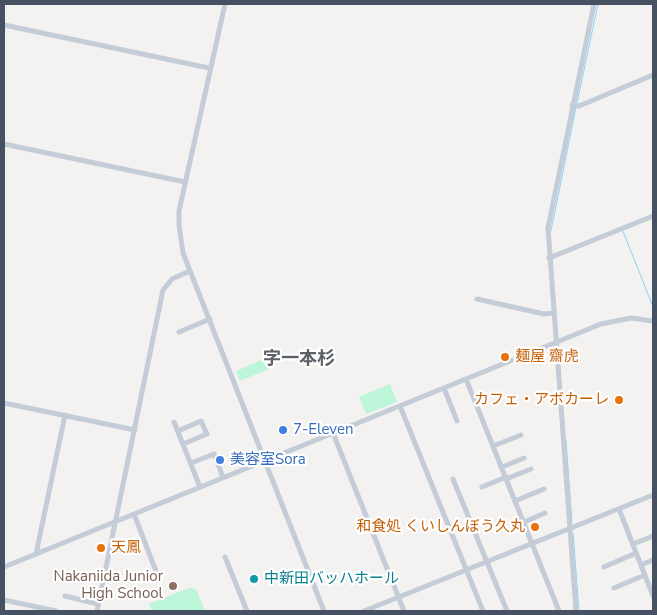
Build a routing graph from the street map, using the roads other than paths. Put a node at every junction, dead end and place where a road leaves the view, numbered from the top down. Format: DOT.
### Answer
graph roads {
  1 [pos="225,4"];
  2 [pos="594,4"];
  3 [pos="4,25"];
  4 [pos="209,68"];
  5 [pos="653,75"];
  6 [pos="575,105"];
  7 [pos="4,144"];
  8 [pos="185,182"];
  9 [pos="653,216"];
  10 [pos="552,258"];
  11 [pos="190,271"];
  12 [pos="477,299"];
  13 [pos="554,313"];
  14 [pos="210,319"];
  15 [pos="653,321"];
  16 [pos="179,332"];
  17 [pos="555,343"];
  18 [pos="466,379"];
  19 [pos="444,388"];
  20 [pos="4,403"];
  21 [pos="400,406"];
  22 [pos="64,415"];
  23 [pos="457,421"];
  24 [pos="174,422"];
  25 [pos="134,430"];
  26 [pos="178,431"];
  27 [pos="333,433"];
  28 [pos="520,435"];
  29 [pos="183,444"];
  30 [pos="493,446"];
  31 [pos="524,458"];
  32 [pos="266,460"];
  33 [pos="191,464"];
  34 [pos="502,467"];
  35 [pos="531,469"];
  36 [pos="224,477"];
  37 [pos="506,478"];
  38 [pos="453,479"];
  39 [pos="200,487"];
  40 [pos="482,487"];
  41 [pos="544,489"];
  42 [pos="653,496"];
  43 [pos="515,501"];
  44 [pos="619,509"];
  45 [pos="545,513"];
  46 [pos="134,514"];
  47 [pos="116,521"];
  48 [pos="524,522"];
  49 [pos="569,529"];
  50 [pos="653,536"];
  51 [pos="532,544"];
  52 [pos="633,544"];
  53 [pos="36,554"];
  54 [pos="636,554"];
  55 [pos="225,557"];
  56 [pos="653,560"];
  57 [pos="487,562"];
  58 [pos="641,565"];
  59 [pos="604,566"];
  60 [pos="4,567"];
  61 [pos="466,571"];
  62 [pos="645,576"];
  63 [pos="160,579"];
  64 [pos="614,588"];
  65 [pos="65,596"];
  66 [pos="653,596"];
  67 [pos="399,598"];
  68 [pos="4,600"];
  69 [pos="98,604"];
  70 [pos="56,611"];
  71 [pos="97,611"];
  72 [pos="247,611"];
  73 [pos="324,611"];
  74 [pos="364,611"];
  75 [pos="404,611"];
  76 [pos="483,611"];
  77 [pos="507,611"];
  78 [pos="559,611"];
  79 [pos="576,611"];
  1 -- 4 [label="street"];
  2 -- 6 [label="street"];
  3 -- 4 [label="street"];
  4 -- 8 [label="street"];
  5 -- 6 [label="street"];
  6 -- 10 [label="street"];
  7 -- 8 [label="street"];
  8 -- 11 [label="street"];
  9 -- 10 [label="street"];
  10 -- 13 [label="street"];
  11 -- 14 [label="street"];
  11 -- 25 [label="street"];
  12 -- 13 [label="street"];
  13 -- 17 [label="street"];
  14 -- 16 [label="street"];
  14 -- 32 [label="street"];
  15 -- 17 [label="street"];
  17 -- 18 [label="street"];
  17 -- 49 [label="street"];
  18 -- 19 [label="street"];
  18 -- 30 [label="street"];
  19 -- 21 [label="street"];
  19 -- 23 [label="street"];
  20 -- 22 [label="street"];
  21 -- 27 [label="street"];
  21 -- 61 [label="street"];
  22 -- 25 [label="street"];
  22 -- 53 [label="street"];
  24 -- 26 [label="street"];
  25 -- 47 [label="street"];
  26 -- 29 [label="street"];
  26 -- 29 [label="street"];
  27 -- 32 [label="street"];
  27 -- 67 [label="street"];
  28 -- 30 [label="street"];
  29 -- 33 [label="street"];
  30 -- 34 [label="street"];
  31 -- 34 [label="street"];
  32 -- 36 [label="street"];
  32 -- 73 [label="street"];
  33 -- 36 [label="street"];
  33 -- 39 [label="street"];
  34 -- 37 [label="street"];
  35 -- 37 [label="street"];
  36 -- 39 [label="street"];
  37 -- 40 [label="street"];
  37 -- 43 [label="street"];
  38 -- 57 [label="street"];
  39 -- 46 [label="street"];
  41 -- 43 [label="street"];
  42 -- 44 [label="street"];
  43 -- 48 [label="street"];
  44 -- 49 [label="street"];
  44 -- 52 [label="street"];
  45 -- 48 [label="street"];
  46 -- 47 [label="street"];
  46 -- 63 [label="street"];
  47 -- 53 [label="street"];
  47 -- 69 [label="street"];
  48 -- 51 [label="street"];
  49 -- 51 [label="street"];
  49 -- 79 [label="street"];
  50 -- 52 [label="street"];
  51 -- 57 [label="street"];
  51 -- 78 [label="street"];
  52 -- 54 [label="street"];
  53 -- 60 [label="street"];
  54 -- 58 [label="street"];
  54 -- 59 [label="street"];
  55 -- 72 [label="street"];
  56 -- 58 [label="street"];
  57 -- 61 [label="street"];
  57 -- 77 [label="street"];
  58 -- 62 [label="street"];
  61 -- 67 [label="street"];
  61 -- 76 [label="street"];
  62 -- 64 [label="street"];
  62 -- 66 [label="street"];
  65 -- 69 [label="street"];
  67 -- 74 [label="street"];
  67 -- 75 [label="street"];
  68 -- 70 [label="street"];
  69 -- 71 [label="street"];
}
